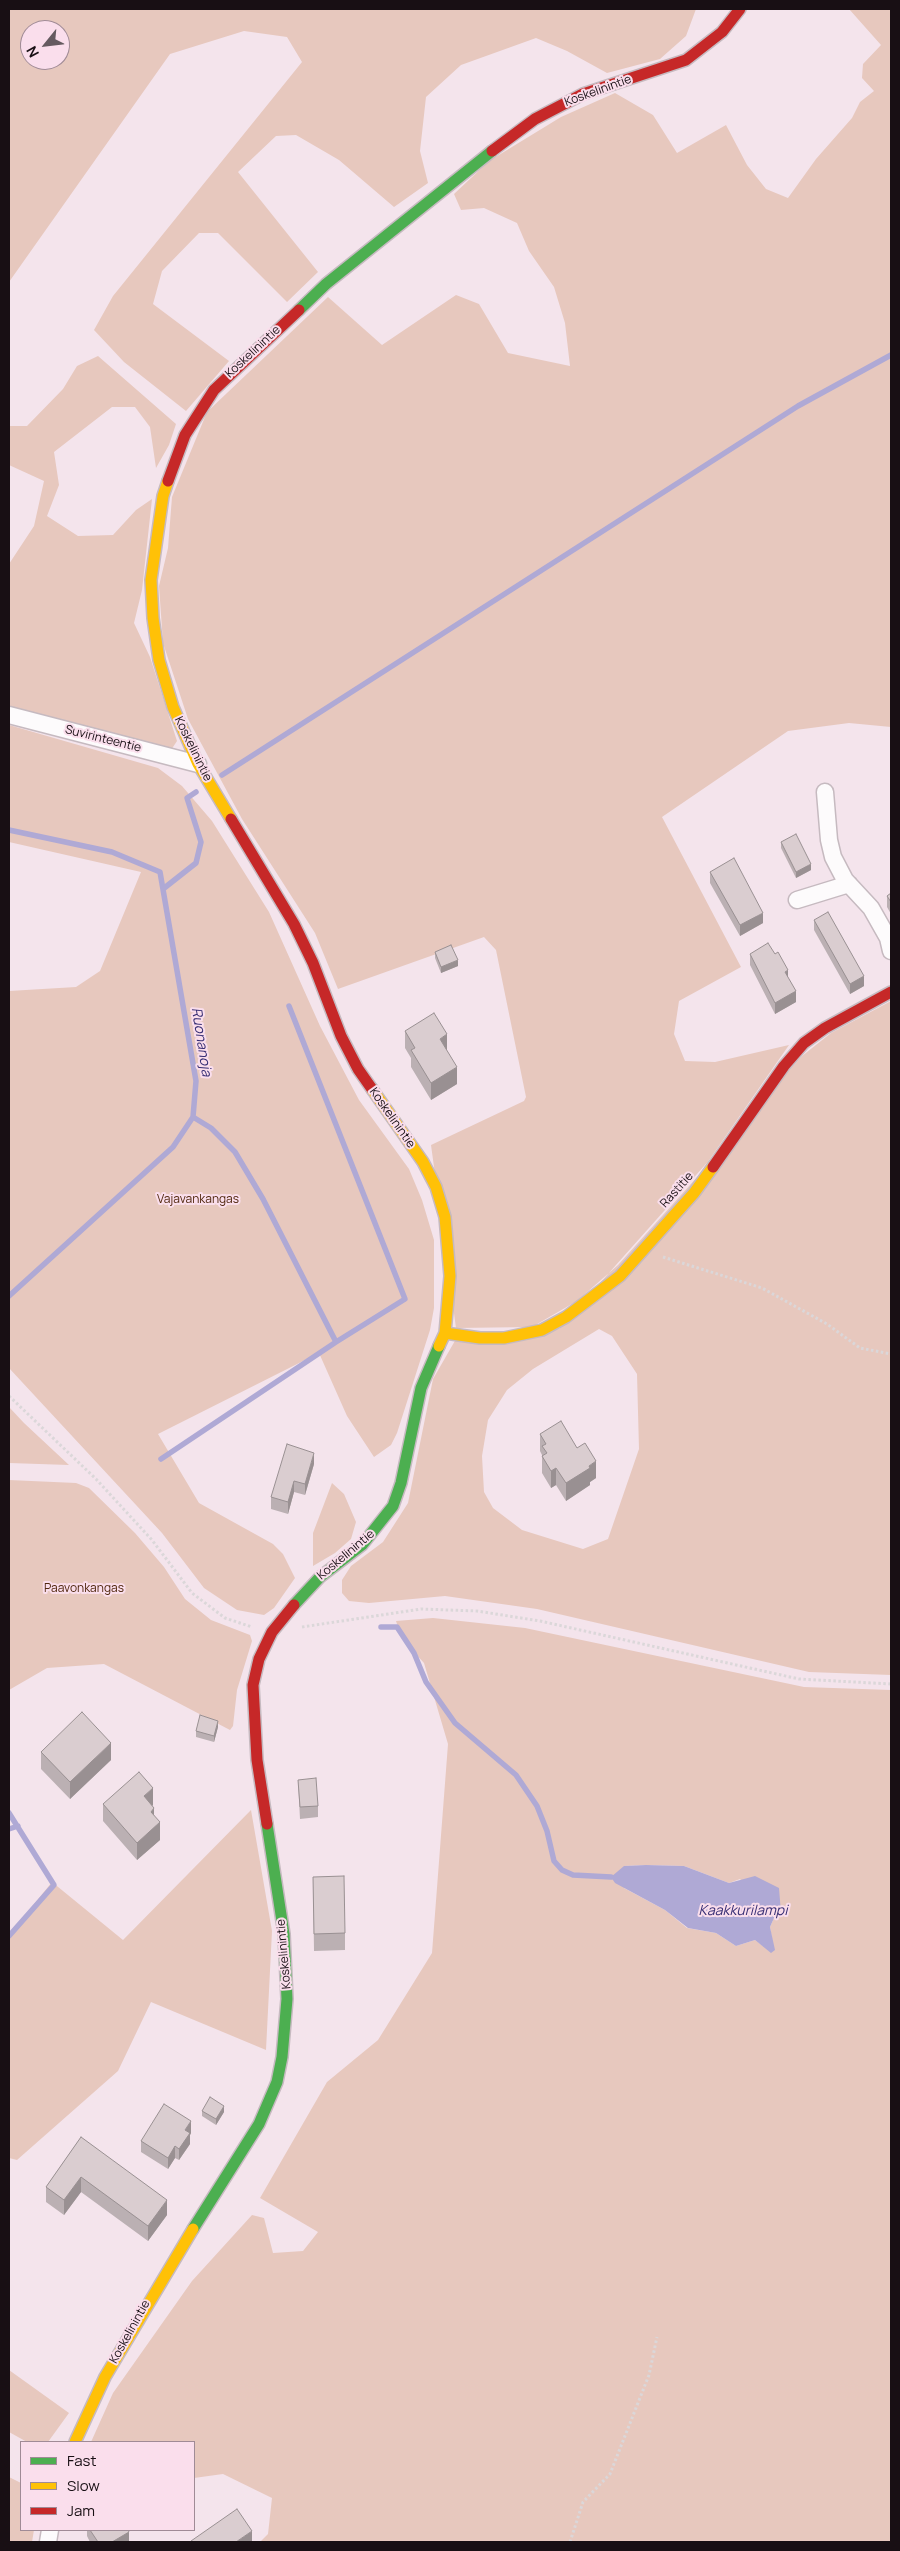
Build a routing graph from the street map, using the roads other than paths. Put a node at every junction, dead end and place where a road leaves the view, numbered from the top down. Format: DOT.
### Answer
graph roads {
  1 [pos="740,9"];
  2 [pos="9,715"];
  3 [pos="198,764"];
  4 [pos="825,792"];
  5 [pos="849,884"];
  6 [pos="796,900"];
  7 [pos="891,951"];
  8 [pos="891,992"];
  9 [pos="445,1333"];
  10 [pos="75,2441"];
  1 -- 3 [label="street, Koskelinintie"];
  2 -- 3 [label="street, Suvirinteentie"];
  3 -- 9 [label="street, Koskelinintie"];
  4 -- 5 [label="street"];
  5 -- 6 [label="street"];
  5 -- 7 [label="street"];
  8 -- 9 [label="street, Rastitie"];
  9 -- 10 [label="street, Koskelinintie"];
}
